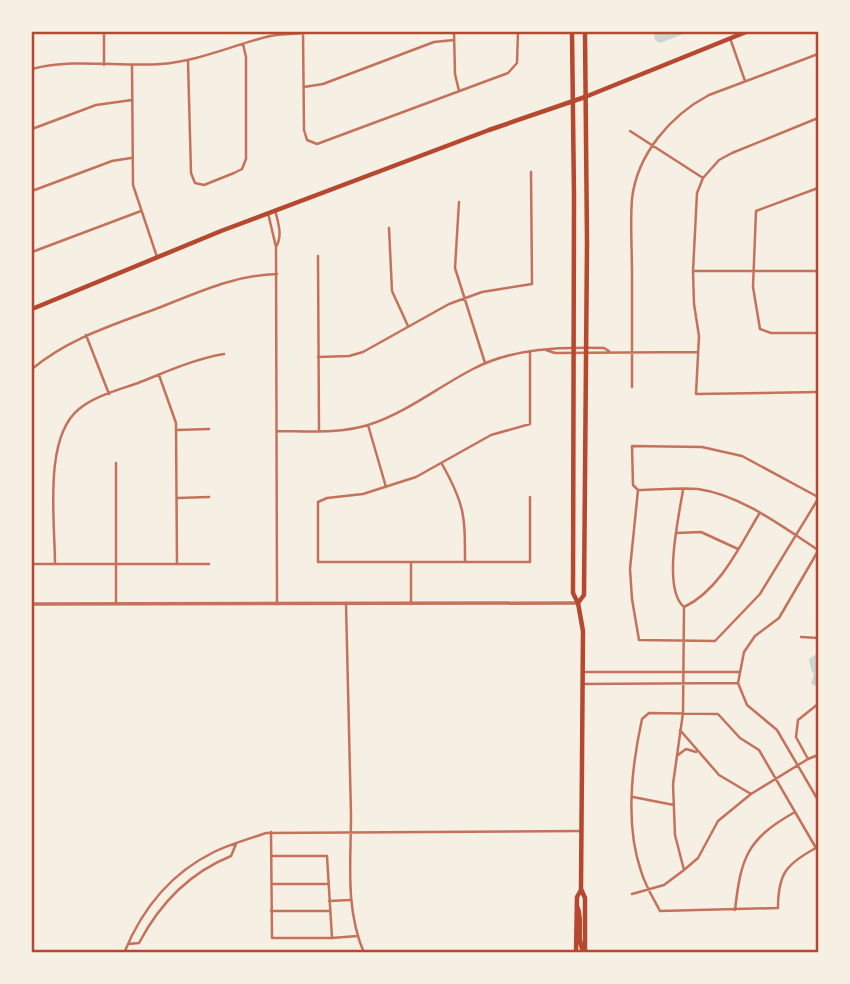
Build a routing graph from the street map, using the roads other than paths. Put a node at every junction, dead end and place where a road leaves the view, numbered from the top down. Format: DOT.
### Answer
graph roads {
  1 [pos="104,32"];
  2 [pos="303,32"];
  3 [pos="309,32"];
  4 [pos="454,32"];
  5 [pos="518,32"];
  6 [pos="572,32"];
  7 [pos="585,32"];
  8 [pos="746,32"];
  9 [pos="730,38"];
  10 [pos="454,40"];
  11 [pos="243,44"];
  12 [pos="818,54"];
  13 [pos="188,61"];
  14 [pos="104,65"];
  15 [pos="132,65"];
  16 [pos="32,69"];
  17 [pos="746,81"];
  18 [pos="304,87"];
  19 [pos="459,91"];
  20 [pos="585,97"];
  21 [pos="132,100"];
  22 [pos="572,102"];
  23 [pos="818,118"];
  24 [pos="32,129"];
  25 [pos="630,131"];
  26 [pos="653,146"];
  27 [pos="132,158"];
  28 [pos="531,172"];
  29 [pos="703,178"];
  30 [pos="818,188"];
  31 [pos="32,191"];
  32 [pos="459,202"];
  33 [pos="275,210"];
  34 [pos="141,211"];
  35 [pos="268,213"];
  36 [pos="389,228"];
  37 [pos="276,247"];
  38 [pos="32,252"];
  39 [pos="318,256"];
  40 [pos="157,257"];
  41 [pos="692,271"];
  42 [pos="753,271"];
  43 [pos="818,271"];
  44 [pos="277,274"];
  45 [pos="465,299"];
  46 [pos="32,309"];
  47 [pos="409,327"];
  48 [pos="818,332"];
  49 [pos="86,335"];
  50 [pos="573,350"];
  51 [pos="585,350"];
  52 [pos="530,351"];
  53 [pos="632,351"];
  54 [pos="698,352"];
  55 [pos="224,354"];
  56 [pos="318,357"];
  57 [pos="485,363"];
  58 [pos="32,369"];
  59 [pos="159,374"];
  60 [pos="632,387"];
  61 [pos="818,393"];
  62 [pos="109,394"];
  63 [pos="368,425"];
  64 [pos="209,429"];
  65 [pos="177,430"];
  66 [pos="277,431"];
  67 [pos="319,431"];
  68 [pos="116,463"];
  69 [pos="442,464"];
  70 [pos="386,487"];
  71 [pos="638,490"];
  72 [pos="683,490"];
  73 [pos="209,497"];
  74 [pos="177,498"];
  75 [pos="530,498"];
  76 [pos="818,498"];
  77 [pos="759,514"];
  78 [pos="676,533"];
  79 [pos="795,535"];
  80 [pos="738,549"];
  81 [pos="818,551"];
  82 [pos="411,562"];
  83 [pos="465,562"];
  84 [pos="32,564"];
  85 [pos="55,564"];
  86 [pos="115,564"];
  87 [pos="177,564"];
  88 [pos="209,564"];
  89 [pos="579,603"];
  90 [pos="32,604"];
  91 [pos="116,604"];
  92 [pos="277,604"];
  93 [pos="346,604"];
  94 [pos="411,604"];
  95 [pos="684,607"];
  96 [pos="801,637"];
  97 [pos="818,638"];
  98 [pos="684,640"];
  99 [pos="583,672"];
  100 [pos="684,672"];
  101 [pos="740,672"];
  102 [pos="683,682"];
  103 [pos="738,682"];
  104 [pos="583,684"];
  105 [pos="818,704"];
  106 [pos="683,713"];
  107 [pos="680,730"];
  108 [pos="698,752"];
  109 [pos="818,755"];
  110 [pos="676,758"];
  111 [pos="808,759"];
  112 [pos="798,766"];
  113 [pos="775,779"];
  114 [pos="751,794"];
  115 [pos="633,797"];
  116 [pos="818,800"];
  117 [pos="674,805"];
  118 [pos="795,813"];
  119 [pos="351,831"];
  120 [pos="582,831"];
  121 [pos="271,832"];
  122 [pos="236,844"];
  123 [pos="271,856"];
  124 [pos="684,870"];
  125 [pos="271,884"];
  126 [pos="328,884"];
  127 [pos="581,889"];
  128 [pos="648,890"];
  129 [pos="632,894"];
  130 [pos="350,900"];
  131 [pos="329,901"];
  132 [pos="576,906"];
  133 [pos="735,910"];
  134 [pos="271,911"];
  135 [pos="329,911"];
  136 [pos="357,936"];
  137 [pos="332,938"];
  138 [pos="127,945"];
  139 [pos="124,953"];
  140 [pos="364,953"];
  141 [pos="576,953"];
  142 [pos="585,953"];
  1 -- 14 [label="street"];
  2 -- 3 [label="street"];
  2 -- 11 [label="street"];
  2 -- 18 [label="street"];
  4 -- 10 [label="street"];
  5 -- 19 [label="street"];
  6 -- 22 [label="main road"];
  7 -- 20 [label="main road"];
  8 -- 9 [label="main road"];
  9 -- 17 [label="street"];
  9 -- 20 [label="main road"];
  10 -- 18 [label="street"];
  10 -- 19 [label="street"];
  11 -- 13 [label="street"];
  11 -- 13 [label="street"];
  12 -- 17 [label="street"];
  13 -- 15 [label="street"];
  14 -- 15 [label="street"];
  14 -- 16 [label="street"];
  15 -- 21 [label="street"];
  17 -- 26 [label="street"];
  18 -- 19 [label="street"];
  20 -- 22 [label="main road"];
  20 -- 51 [label="main road"];
  21 -- 24 [label="street"];
  21 -- 27 [label="street"];
  22 -- 33 [label="main road"];
  22 -- 50 [label="main road"];
  23 -- 29 [label="street"];
  25 -- 26 [label="street"];
  26 -- 29 [label="street"];
  26 -- 53 [label="street"];
  27 -- 31 [label="street"];
  27 -- 34 [label="street"];
  28 -- 45 [label="street"];
  29 -- 41 [label="street"];
  30 -- 42 [label="street"];
  32 -- 45 [label="street"];
  33 -- 35 [label="main road"];
  33 -- 37 [label="street"];
  34 -- 38 [label="street"];
  34 -- 40 [label="street"];
  35 -- 37 [label="street"];
  35 -- 40 [label="main road"];
  36 -- 47 [label="street"];
  37 -- 44 [label="street"];
  39 -- 56 [label="street"];
  40 -- 46 [label="main road"];
  41 -- 42 [label="street"];
  41 -- 54 [label="street"];
  42 -- 43 [label="street"];
  42 -- 48 [label="street"];
  44 -- 49 [label="street"];
  44 -- 66 [label="street"];
  45 -- 47 [label="street"];
  45 -- 57 [label="street"];
  47 -- 56 [label="street"];
  49 -- 58 [label="street"];
  49 -- 62 [label="street"];
  50 -- 51 [label="street"];
  50 -- 52 [label="street"];
  50 -- 89 [label="main road"];
  51 -- 53 [label="street"];
  51 -- 89 [label="main road"];
  52 -- 57 [label="street"];
  52 -- 69 [label="street"];
  53 -- 54 [label="street"];
  53 -- 60 [label="street"];
  54 -- 61 [label="street"];
  55 -- 59 [label="street"];
  56 -- 67 [label="street"];
  57 -- 63 [label="street"];
  59 -- 62 [label="street"];
  59 -- 65 [label="street"];
  62 -- 85 [label="street"];
  63 -- 67 [label="street"];
  63 -- 70 [label="street"];
  64 -- 65 [label="street"];
  65 -- 74 [label="street"];
  66 -- 67 [label="street"];
  66 -- 92 [label="street"];
  68 -- 86 [label="street"];
  69 -- 70 [label="street"];
  69 -- 83 [label="street"];
  70 -- 82 [label="street"];
  71 -- 72 [label="street"];
  71 -- 76 [label="street"];
  71 -- 98 [label="street"];
  72 -- 77 [label="street"];
  72 -- 78 [label="street"];
  73 -- 74 [label="street"];
  74 -- 87 [label="street"];
  75 -- 83 [label="street"];
  76 -- 79 [label="street"];
  77 -- 79 [label="street"];
  77 -- 80 [label="street"];
  78 -- 80 [label="street"];
  78 -- 95 [label="street"];
  79 -- 81 [label="street"];
  79 -- 98 [label="street"];
  80 -- 95 [label="street"];
  81 -- 101 [label="street"];
  82 -- 83 [label="street"];
  82 -- 94 [label="street"];
  84 -- 85 [label="street"];
  85 -- 86 [label="street"];
  86 -- 87 [label="street"];
  86 -- 91 [label="street"];
  87 -- 88 [label="street"];
  89 -- 94 [label="street"];
  89 -- 99 [label="main road"];
  90 -- 91 [label="street"];
  91 -- 92 [label="street"];
  92 -- 93 [label="street"];
  93 -- 94 [label="street"];
  93 -- 119 [label="street"];
  95 -- 98 [label="street"];
  96 -- 97 [label="street"];
  98 -- 100 [label="street"];
  99 -- 100 [label="street"];
  99 -- 104 [label="main road"];
  100 -- 101 [label="street"];
  100 -- 102 [label="street"];
  101 -- 103 [label="street"];
  102 -- 103 [label="street"];
  102 -- 104 [label="street"];
  102 -- 106 [label="street"];
  103 -- 112 [label="street"];
  104 -- 120 [label="main road"];
  105 -- 111 [label="street"];
  106 -- 107 [label="street"];
  106 -- 113 [label="street"];
  106 -- 115 [label="street"];
  107 -- 108 [label="street"];
  107 -- 110 [label="street"];
  108 -- 110 [label="street"];
  108 -- 114 [label="street"];
  109 -- 111 [label="street"];
  110 -- 117 [label="street"];
  111 -- 112 [label="street"];
  112 -- 113 [label="street"];
  112 -- 116 [label="street"];
  113 -- 114 [label="street"];
  113 -- 118 [label="street"];
  114 -- 124 [label="street"];
  115 -- 117 [label="street"];
  115 -- 128 [label="street"];
  117 -- 124 [label="street"];
  118 -- 133 [label="street"];
  118 -- 133 [label="street"];
  119 -- 120 [label="street"];
  119 -- 121 [label="street"];
  119 -- 130 [label="street"];
  120 -- 127 [label="main road"];
  121 -- 122 [label="street"];
  121 -- 123 [label="street"];
  122 -- 138 [label="street"];
  122 -- 138 [label="street"];
  123 -- 125 [label="street"];
  123 -- 126 [label="street"];
  124 -- 128 [label="street"];
  125 -- 126 [label="street"];
  125 -- 134 [label="street"];
  126 -- 131 [label="street"];
  127 -- 132 [label="main road"];
  127 -- 142 [label="main road"];
  128 -- 129 [label="street"];
  128 -- 133 [label="street"];
  130 -- 131 [label="street"];
  130 -- 136 [label="street"];
  131 -- 135 [label="street"];
  132 -- 141 [label="main road"];
  132 -- 142 [label="main road"];
  134 -- 135 [label="street"];
  134 -- 137 [label="street"];
  135 -- 137 [label="street"];
  136 -- 137 [label="street"];
  136 -- 140 [label="street"];
  138 -- 139 [label="street"];
}
